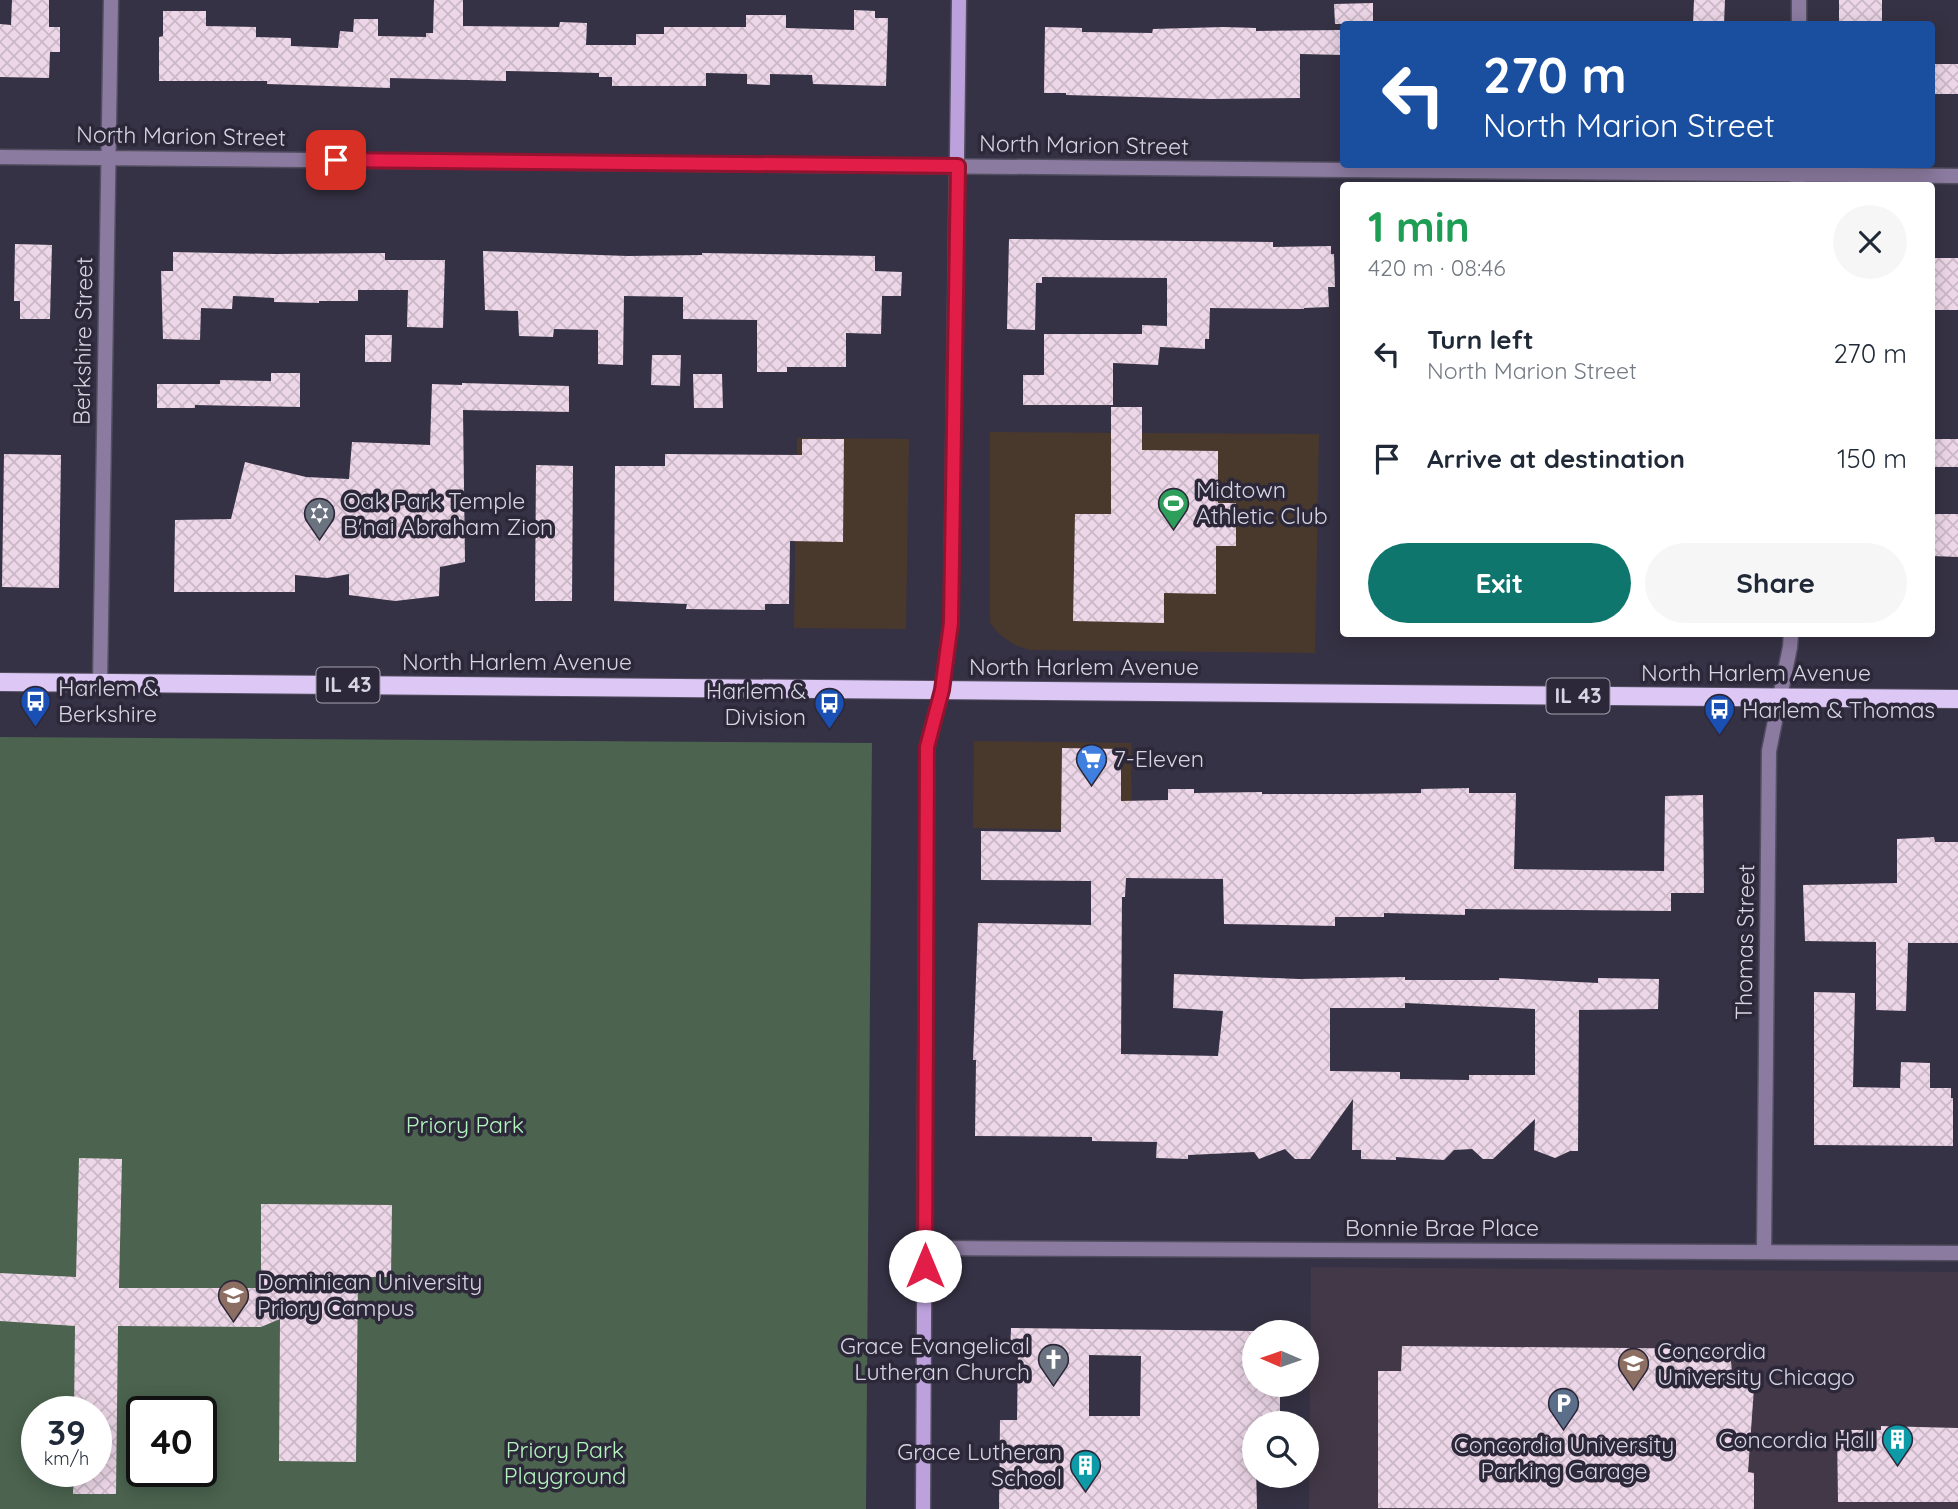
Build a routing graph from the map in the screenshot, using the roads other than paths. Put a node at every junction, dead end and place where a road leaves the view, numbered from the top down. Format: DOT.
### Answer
graph roads {
  1 [pos="111,0"];
  2 [pos="960,0"];
  3 [pos="1799,0"];
  4 [pos="1799,21"];
  5 [pos="0,157"];
  6 [pos="108,158"];
  7 [pos="958,166"];
  8 [pos="1797,175"];
  9 [pos="1958,176"];
  10 [pos="1791,637"];
  11 [pos="0,682"];
  12 [pos="100,683"];
  13 [pos="942,690"];
  14 [pos="1779,698"];
  15 [pos="1958,699"];
  16 [pos="925,1248"];
  17 [pos="1764,1252"];
  18 [pos="1958,1254"];
  19 [pos="923,1509"];
  1 -- 6 [label="street, Berkshire Street"];
  2 -- 7 [label="street"];
  3 -- 4 [label="street"];
  5 -- 6 [label="street, North Marion Street"];
  6 -- 7 [label="street, North Marion Street"];
  6 -- 12 [label="street, Berkshire Street"];
  7 -- 8 [label="street, North Marion Street"];
  7 -- 13 [label="street"];
  8 -- 9 [label="street, North Marion Street"];
  10 -- 14 [label="street, Thomas Street"];
  11 -- 12 [label="main road, North Harlem Avenue / IL 43"];
  12 -- 13 [label="main road, North Harlem Avenue / IL 43"];
  13 -- 14 [label="main road, North Harlem Avenue / IL 43"];
  13 -- 16 [label="street"];
  14 -- 15 [label="main road, North Harlem Avenue / IL 43"];
  14 -- 17 [label="street, Thomas Street"];
  16 -- 17 [label="street, Bonnie Brae Place"];
  16 -- 19 [label="street"];
  17 -- 18 [label="street, Bonnie Brae Place"];
}
